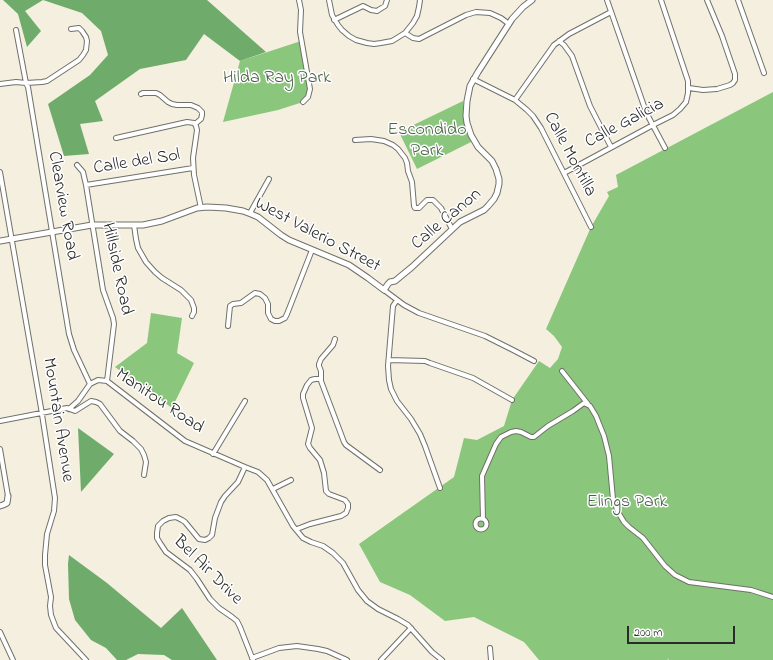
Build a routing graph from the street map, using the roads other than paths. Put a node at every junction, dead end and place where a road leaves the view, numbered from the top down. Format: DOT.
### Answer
graph roads {
  1 [pos="299,0"];
  2 [pos="329,0"];
  3 [pos="363,0"];
  4 [pos="387,0"];
  5 [pos="420,0"];
  6 [pos="532,0"];
  7 [pos="607,0"];
  8 [pos="661,0"];
  9 [pos="707,0"];
  10 [pos="738,0"];
  11 [pos="363,6"];
  12 [pos="611,12"];
  13 [pos="334,20"];
  14 [pos="509,24"];
  15 [pos="71,29"];
  16 [pos="16,30"];
  17 [pos="405,33"];
  18 [pos="560,40"];
  19 [pos="764,73"];
  20 [pos="473,79"];
  21 [pos="26,83"];
  22 [pos="0,84"];
  23 [pos="689,88"];
  24 [pos="141,94"];
  25 [pos="515,100"];
  26 [pos="303,102"];
  27 [pos="195,124"];
  28 [pos="653,125"];
  29 [pos="116,138"];
  30 [pos="355,140"];
  31 [pos="611,147"];
  32 [pos="665,148"];
  33 [pos="77,165"];
  34 [pos="193,168"];
  35 [pos="0,172"];
  36 [pos="564,173"];
  37 [pos="269,179"];
  38 [pos="86,185"];
  39 [pos="201,208"];
  40 [pos="250,213"];
  41 [pos="92,225"];
  42 [pos="134,225"];
  43 [pos="591,227"];
  44 [pos="452,229"];
  45 [pos="52,232"];
  46 [pos="12,239"];
  47 [pos="0,241"];
  48 [pos="312,250"];
  49 [pos="385,289"];
  50 [pos="397,300"];
  51 [pos="192,316"];
  52 [pos="228,326"];
  53 [pos="335,339"];
  54 [pos="389,360"];
  55 [pos="534,362"];
  56 [pos="562,371"];
  57 [pos="321,379"];
  58 [pos="107,381"];
  59 [pos="90,384"];
  60 [pos="512,400"];
  61 [pos="245,401"];
  62 [pos="588,404"];
  63 [pos="69,409"];
  64 [pos="41,414"];
  65 [pos="0,421"];
  66 [pos="0,449"];
  67 [pos="214,454"];
  68 [pos="245,467"];
  69 [pos="380,470"];
  70 [pos="144,475"];
  71 [pos="291,480"];
  72 [pos="440,488"];
  73 [pos="273,489"];
  74 [pos="8,496"];
  75 [pos="0,506"];
  76 [pos="484,519"];
  77 [pos="297,529"];
  78 [pos="773,597"];
  79 [pos="411,628"];
  80 [pos="0,632"];
  81 [pos="490,648"];
  82 [pos="252,659"];
  83 [pos="14,660"];
  84 [pos="86,660"];
  85 [pos="347,660"];
  86 [pos="381,660"];
  87 [pos="442,660"];
  88 [pos="491,660"];
  1 -- 26 [label="street"];
  2 -- 13 [label="street"];
  3 -- 11 [label="street"];
  4 -- 11 [label="street"];
  5 -- 17 [label="street"];
  6 -- 14 [label="street, Calle Canon"];
  7 -- 12 [label="street"];
  8 -- 23 [label="street"];
  9 -- 23 [label="street"];
  10 -- 19 [label="street"];
  11 -- 13 [label="street"];
  12 -- 18 [label="street"];
  12 -- 28 [label="street"];
  13 -- 17 [label="street"];
  14 -- 17 [label="street"];
  14 -- 20 [label="street, Calle Canon"];
  15 -- 21 [label="street"];
  16 -- 21 [label="street, Clearview Road"];
  18 -- 25 [label="street"];
  18 -- 31 [label="street"];
  20 -- 25 [label="street, Calle Montilla"];
  20 -- 44 [label="street, Calle Canon"];
  21 -- 22 [label="street"];
  21 -- 45 [label="street, Clearview Road"];
  23 -- 28 [label="street, Calle Galicia"];
  24 -- 27 [label="street"];
  25 -- 36 [label="street, Calle Montilla"];
  27 -- 29 [label="street"];
  27 -- 34 [label="street"];
  28 -- 31 [label="street, Calle Galicia"];
  28 -- 32 [label="street"];
  30 -- 44 [label="street"];
  31 -- 36 [label="street, Calle Galicia"];
  33 -- 38 [label="street, Hillside Road"];
  34 -- 38 [label="street, Calle del Sol"];
  34 -- 39 [label="street"];
  35 -- 46 [label="street, Mountain Avenue"];
  36 -- 43 [label="street, Calle Montilla"];
  37 -- 40 [label="street"];
  38 -- 41 [label="street, Hillside Road"];
  39 -- 40 [label="street, West Valerio Street"];
  39 -- 42 [label="street, West Valerio Street"];
  40 -- 48 [label="street, West Valerio Street"];
  41 -- 42 [label="street, West Valerio Street"];
  41 -- 45 [label="street, West Valerio Street"];
  41 -- 58 [label="street, Hillside Road"];
  42 -- 51 [label="street"];
  44 -- 49 [label="street, Calle Canon"];
  45 -- 46 [label="street, West Valerio Street"];
  45 -- 59 [label="street, Clearview Road"];
  46 -- 47 [label="street, West Valerio Street"];
  46 -- 64 [label="street, Mountain Avenue"];
  48 -- 49 [label="street, West Valerio Street"];
  48 -- 52 [label="street"];
  49 -- 50 [label="street, West Valerio Street"];
  50 -- 54 [label="street"];
  50 -- 55 [label="street, West Valerio Street"];
  53 -- 57 [label="street"];
  54 -- 60 [label="street"];
  54 -- 72 [label="street"];
  56 -- 62 [label="street"];
  57 -- 69 [label="street"];
  57 -- 77 [label="street"];
  58 -- 59 [label="street, Manitou Road"];
  58 -- 67 [label="street, Manitou Road"];
  59 -- 63 [label="street, Manitou Road"];
  61 -- 67 [label="street"];
  62 -- 76 [label="street"];
  62 -- 78 [label="street"];
  63 -- 64 [label="street"];
  63 -- 70 [label="street"];
  64 -- 65 [label="street"];
  64 -- 84 [label="street, Mountain Avenue"];
  66 -- 74 [label="street"];
  67 -- 68 [label="street, Manitou Road"];
  68 -- 73 [label="street, Manitou Road"];
  68 -- 82 [label="street, Bel Air Drive"];
  71 -- 73 [label="street"];
  73 -- 77 [label="street, Manitou Road"];
  74 -- 75 [label="street"];
  77 -- 79 [label="street, Manitou Road"];
  79 -- 86 [label="street"];
  79 -- 87 [label="street, Manitou Road"];
  80 -- 83 [label="street"];
  81 -- 88 [label="street"];
  82 -- 85 [label="street, Bel Air Drive"];
}
